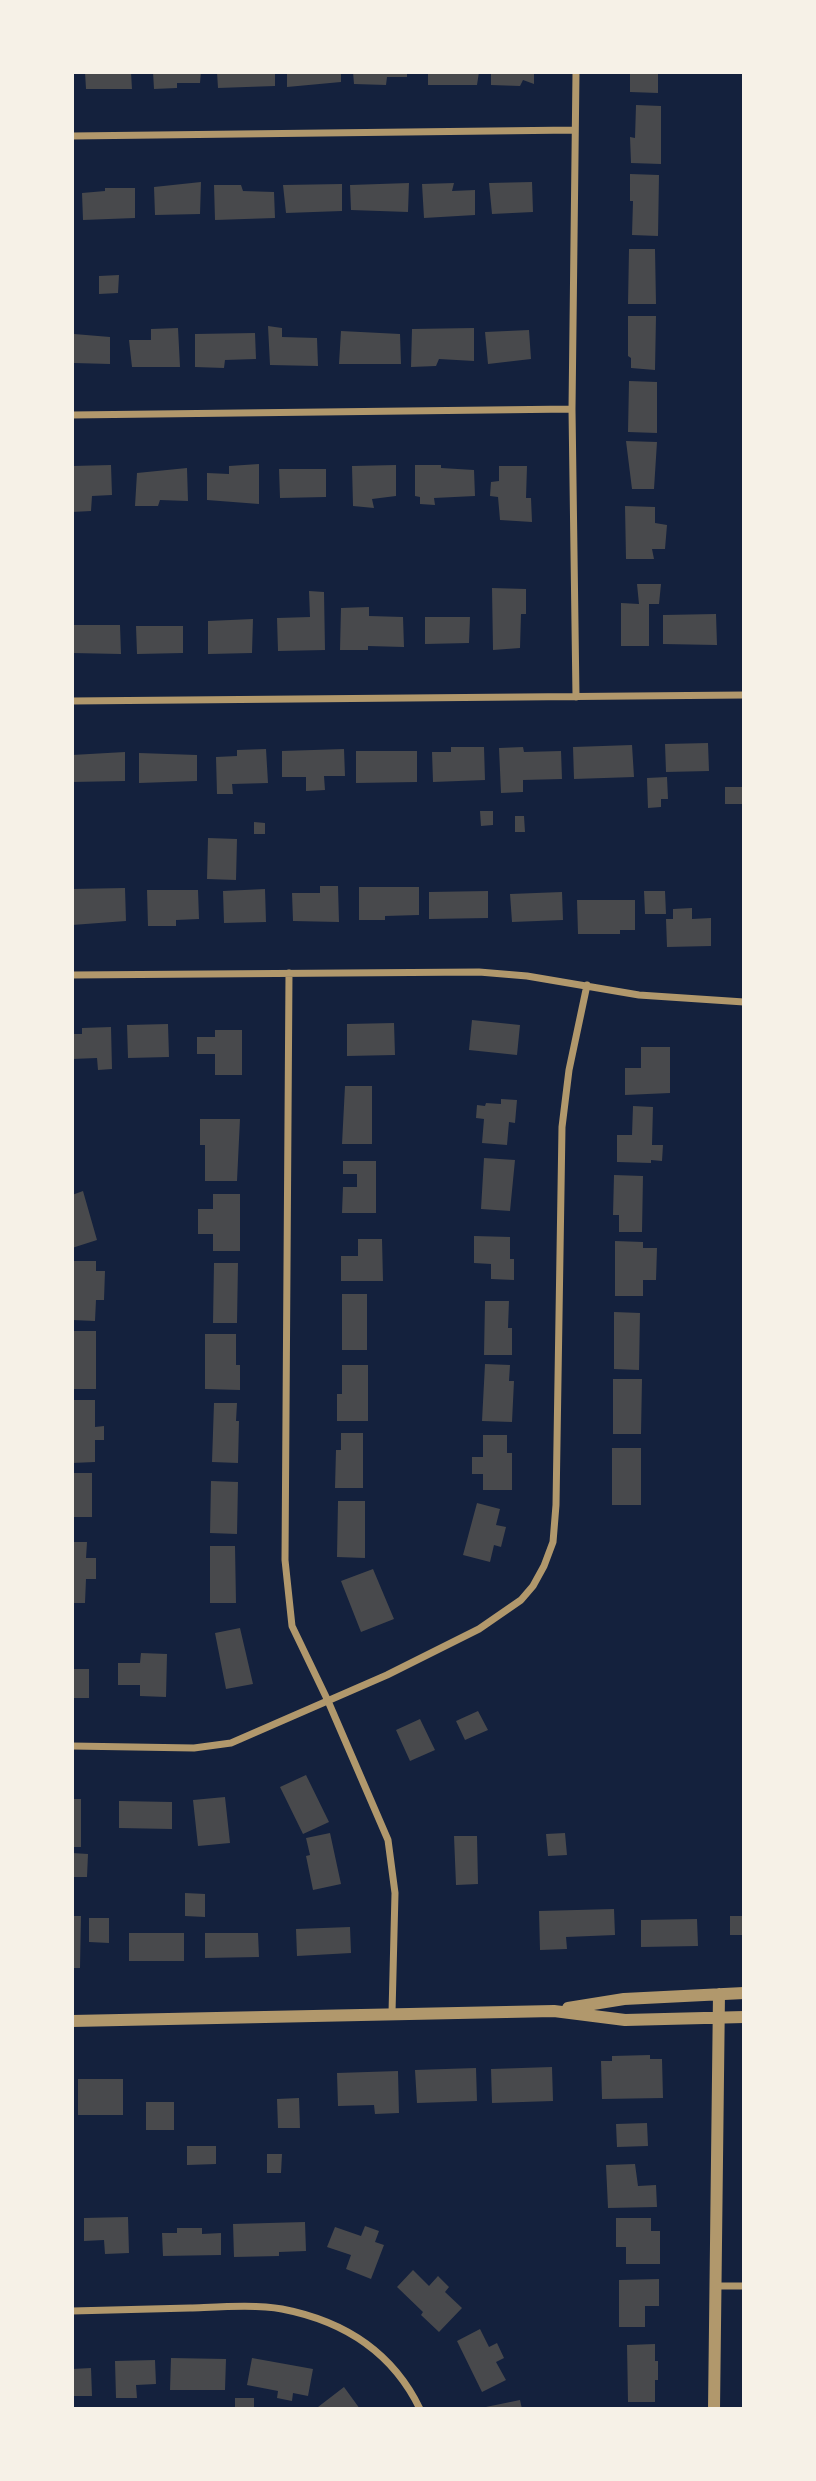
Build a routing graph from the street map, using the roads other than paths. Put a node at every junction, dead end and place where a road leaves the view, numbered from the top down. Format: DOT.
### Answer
graph roads {
  1 [pos="576,72"];
  2 [pos="575,130"];
  3 [pos="72,136"];
  4 [pos="572,410"];
  5 [pos="72,415"];
  6 [pos="744,695"];
  7 [pos="576,697"];
  8 [pos="72,701"];
  9 [pos="289,973"];
  10 [pos="72,975"];
  11 [pos="587,985"];
  12 [pos="744,1002"];
  13 [pos="328,1701"];
  14 [pos="72,1746"];
  15 [pos="744,1993"];
  16 [pos="719,1994"];
  17 [pos="554,2011"];
  18 [pos="392,2013"];
  19 [pos="744,2017"];
  20 [pos="718,2018"];
  21 [pos="72,2021"];
  22 [pos="716,2286"];
  23 [pos="744,2286"];
  24 [pos="72,2311"];
  25 [pos="420,2409"];
  26 [pos="714,2409"];
  1 -- 2 [label="street"];
  2 -- 3 [label="street"];
  2 -- 4 [label="street"];
  4 -- 5 [label="street"];
  4 -- 7 [label="street"];
  6 -- 7 [label="street"];
  7 -- 8 [label="street"];
  9 -- 10 [label="street"];
  9 -- 11 [label="street"];
  9 -- 13 [label="street"];
  11 -- 12 [label="street"];
  11 -- 13 [label="street"];
  13 -- 14 [label="street"];
  13 -- 18 [label="street"];
  15 -- 16 [label="street"];
  16 -- 17 [label="street"];
  16 -- 20 [label="street"];
  17 -- 18 [label="street"];
  17 -- 20 [label="street"];
  18 -- 21 [label="street"];
  19 -- 20 [label="street"];
  20 -- 22 [label="street"];
  22 -- 23 [label="street"];
  22 -- 26 [label="street"];
  24 -- 25 [label="street"];
}
